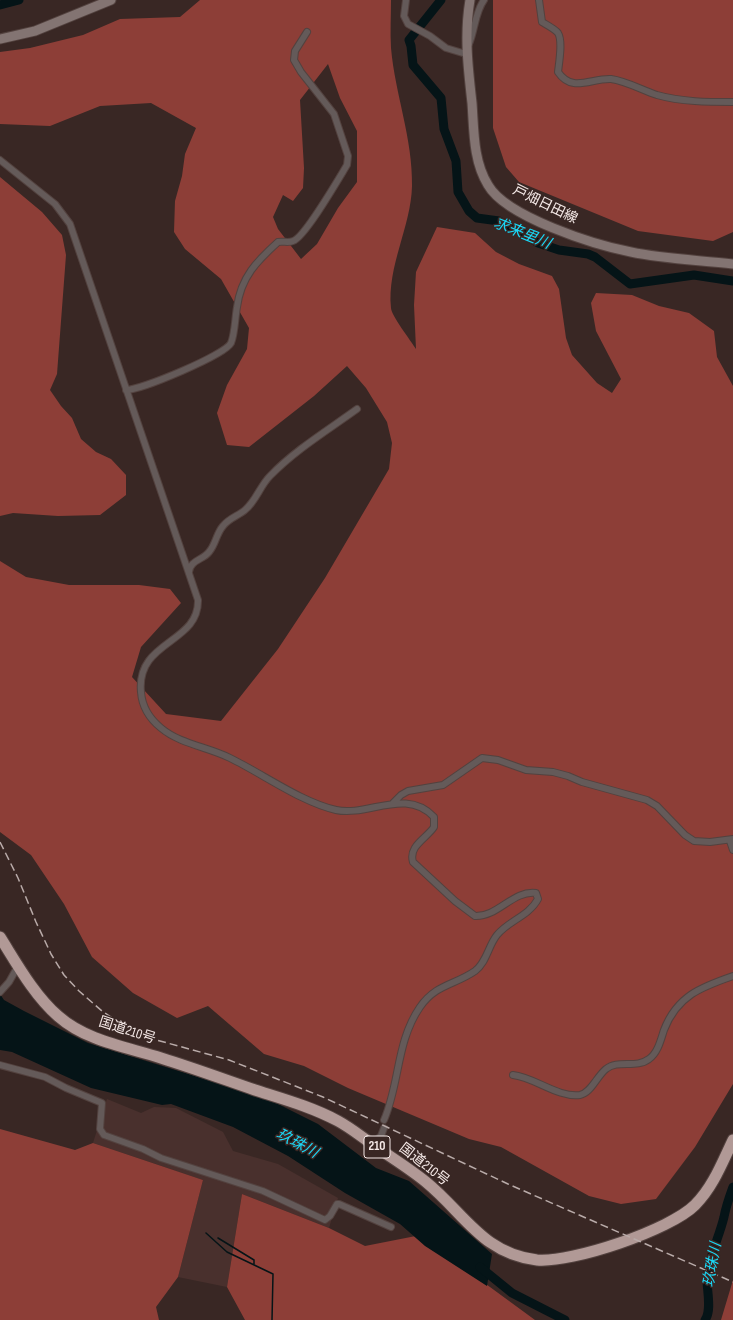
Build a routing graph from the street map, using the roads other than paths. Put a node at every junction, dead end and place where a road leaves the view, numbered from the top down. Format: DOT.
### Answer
graph roads {
  1 [pos="111,0"];
  2 [pos="406,0"];
  3 [pos="470,0"];
  4 [pos="484,0"];
  5 [pos="539,0"];
  6 [pos="307,32"];
  7 [pos="0,39"];
  8 [pos="466,54"];
  9 [pos="469,71"];
  10 [pos="733,102"];
  11 [pos="0,160"];
  12 [pos="733,264"];
  13 [pos="126,390"];
  14 [pos="357,409"];
  15 [pos="189,573"];
  16 [pos="394,803"];
  17 [pos="732,840"];
  18 [pos="733,850"];
  19 [pos="0,938"];
  20 [pos="18,966"];
  21 [pos="733,976"];
  22 [pos="0,992"];
  23 [pos="0,1065"];
  24 [pos="513,1075"];
  25 [pos="384,1120"];
  26 [pos="384,1128"];
  27 [pos="733,1140"];
  28 [pos="372,1144"];
  29 [pos="391,1227"];
  1 -- 7 [label="main road"];
  2 -- 8 [label="street"];
  3 -- 8 [label="main road, 戸畑日田線"];
  4 -- 9 [label="street"];
  5 -- 10 [label="street"];
  6 -- 13 [label="street"];
  8 -- 9 [label="main road, 戸畑日田線"];
  9 -- 12 [label="main road, 戸畑日田線"];
  11 -- 13 [label="street"];
  13 -- 15 [label="street"];
  14 -- 15 [label="street"];
  15 -- 16 [label="street"];
  16 -- 17 [label="street"];
  16 -- 25 [label="street"];
  17 -- 18 [label="street"];
  19 -- 20 [label="highway, 国道210号 / 210"];
  20 -- 22 [label="street"];
  20 -- 28 [label="highway, 国道210号 / 210"];
  21 -- 24 [label="street"];
  23 -- 29 [label="street"];
  26 -- 28 [label="street"];
  27 -- 28 [label="highway, 国道210号 / 210"];
}
